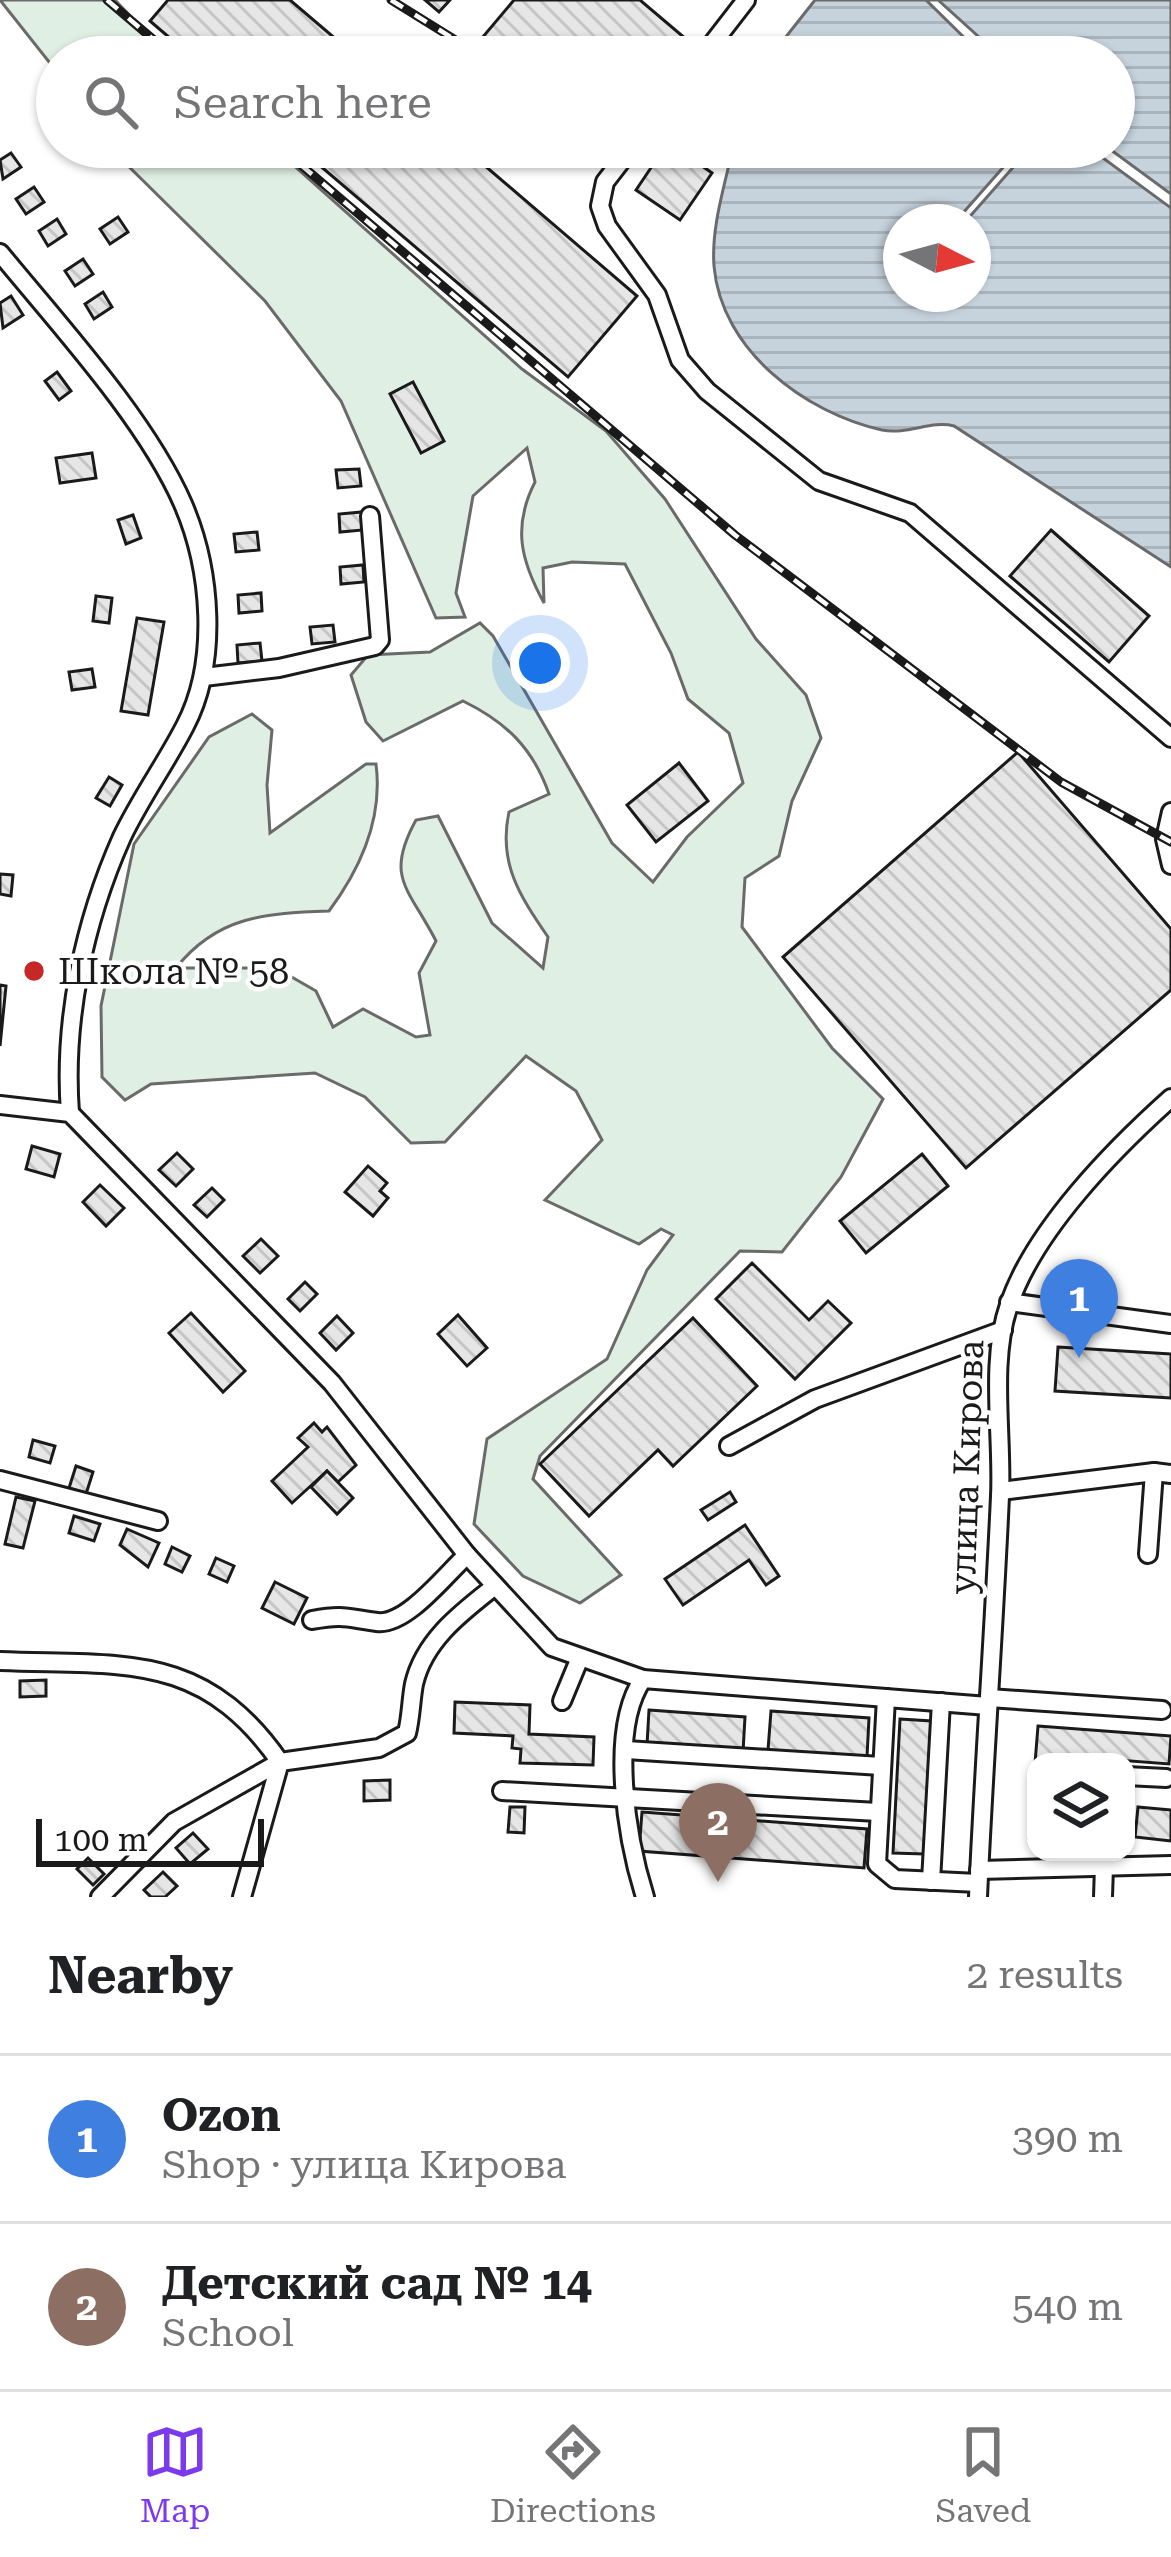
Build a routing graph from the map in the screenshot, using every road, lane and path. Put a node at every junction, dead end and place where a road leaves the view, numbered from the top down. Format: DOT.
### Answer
graph roads {
  1 [pos="746,0"];
  2 [pos="718,36"];
  3 [pos="615,168"];
  4 [pos="0,253"];
  5 [pos="370,516"];
  6 [pos="204,677"];
  7 [pos="1171,738"];
  8 [pos="1171,812"];
  9 [pos="1171,865"];
  10 [pos="1171,1098"];
  11 [pos="0,1106"];
  12 [pos="70,1113"];
  13 [pos="1009,1302"];
  14 [pos="1171,1324"];
  15 [pos="1003,1330"];
  16 [pos="729,1446"];
  17 [pos="1162,1473"];
  18 [pos="0,1480"];
  19 [pos="1000,1491"];
  20 [pos="158,1521"];
  21 [pos="1148,1554"];
  22 [pos="466,1555"];
  23 [pos="495,1586"];
  24 [pos="312,1620"];
  25 [pos="580,1660"];
  26 [pos="0,1661"];
  27 [pos="643,1679"];
  28 [pos="886,1698"];
  29 [pos="562,1700"];
  30 [pos="941,1702"];
  31 [pos="988,1702"];
  32 [pos="1162,1710"];
  33 [pos="626,1750"];
  34 [pos="280,1762"];
  35 [pos="881,1766"];
  36 [pos="1135,1776"];
  37 [pos="1166,1778"];
  38 [pos="502,1791"];
  39 [pos="625,1799"];
  40 [pos="878,1813"];
  41 [pos="1064,1861"];
  42 [pos="1074,1861"];
  43 [pos="1171,1865"];
  44 [pos="1104,1866"];
  45 [pos="932,1881"];
  46 [pos="979,1883"];
  47 [pos="100,1897"];
  48 [pos="242,1897"];
  49 [pos="645,1897"];
  50 [pos="1102,1897"];
  1 -- 2 [label="street"];
  3 -- 7 [label="street"];
  4 -- 6 [label="street"];
  5 -- 6 [label="street"];
  6 -- 12 [label="street"];
  8 -- 9 [label="street"];
  10 -- 13 [label="street, улица Кирова"];
  11 -- 12 [label="street"];
  12 -- 22 [label="street"];
  13 -- 14 [label="street"];
  13 -- 15 [label="street, улица Кирова"];
  15 -- 16 [label="street"];
  15 -- 19 [label="street, улица Кирова"];
  17 -- 19 [label="street"];
  17 -- 21 [label="street"];
  18 -- 20 [label="street"];
  19 -- 31 [label="street, улица Кирова"];
  22 -- 23 [label="street"];
  22 -- 24 [label="street"];
  23 -- 25 [label="street"];
  23 -- 34 [label="street"];
  25 -- 27 [label="street"];
  25 -- 29 [label="street"];
  26 -- 34 [label="street"];
  27 -- 28 [label="street"];
  27 -- 33 [label="street"];
  28 -- 30 [label="street"];
  28 -- 35 [label="street"];
  30 -- 31 [label="street"];
  30 -- 45 [label="street"];
  31 -- 32 [label="street"];
  31 -- 46 [label="street, улица Кирова"];
  33 -- 35 [label="street"];
  33 -- 39 [label="street"];
  34 -- 47 [label="street"];
  34 -- 48 [label="street"];
  35 -- 40 [label="street"];
  36 -- 37 [label="street"];
  38 -- 39 [label="street"];
  39 -- 40 [label="street"];
  39 -- 49 [label="street"];
  40 -- 45 [label="street"];
  41 -- 46 [label="street"];
  42 -- 44 [label="street"];
  43 -- 44 [label="street"];
  44 -- 50 [label="street"];
  45 -- 46 [label="street"];
}
